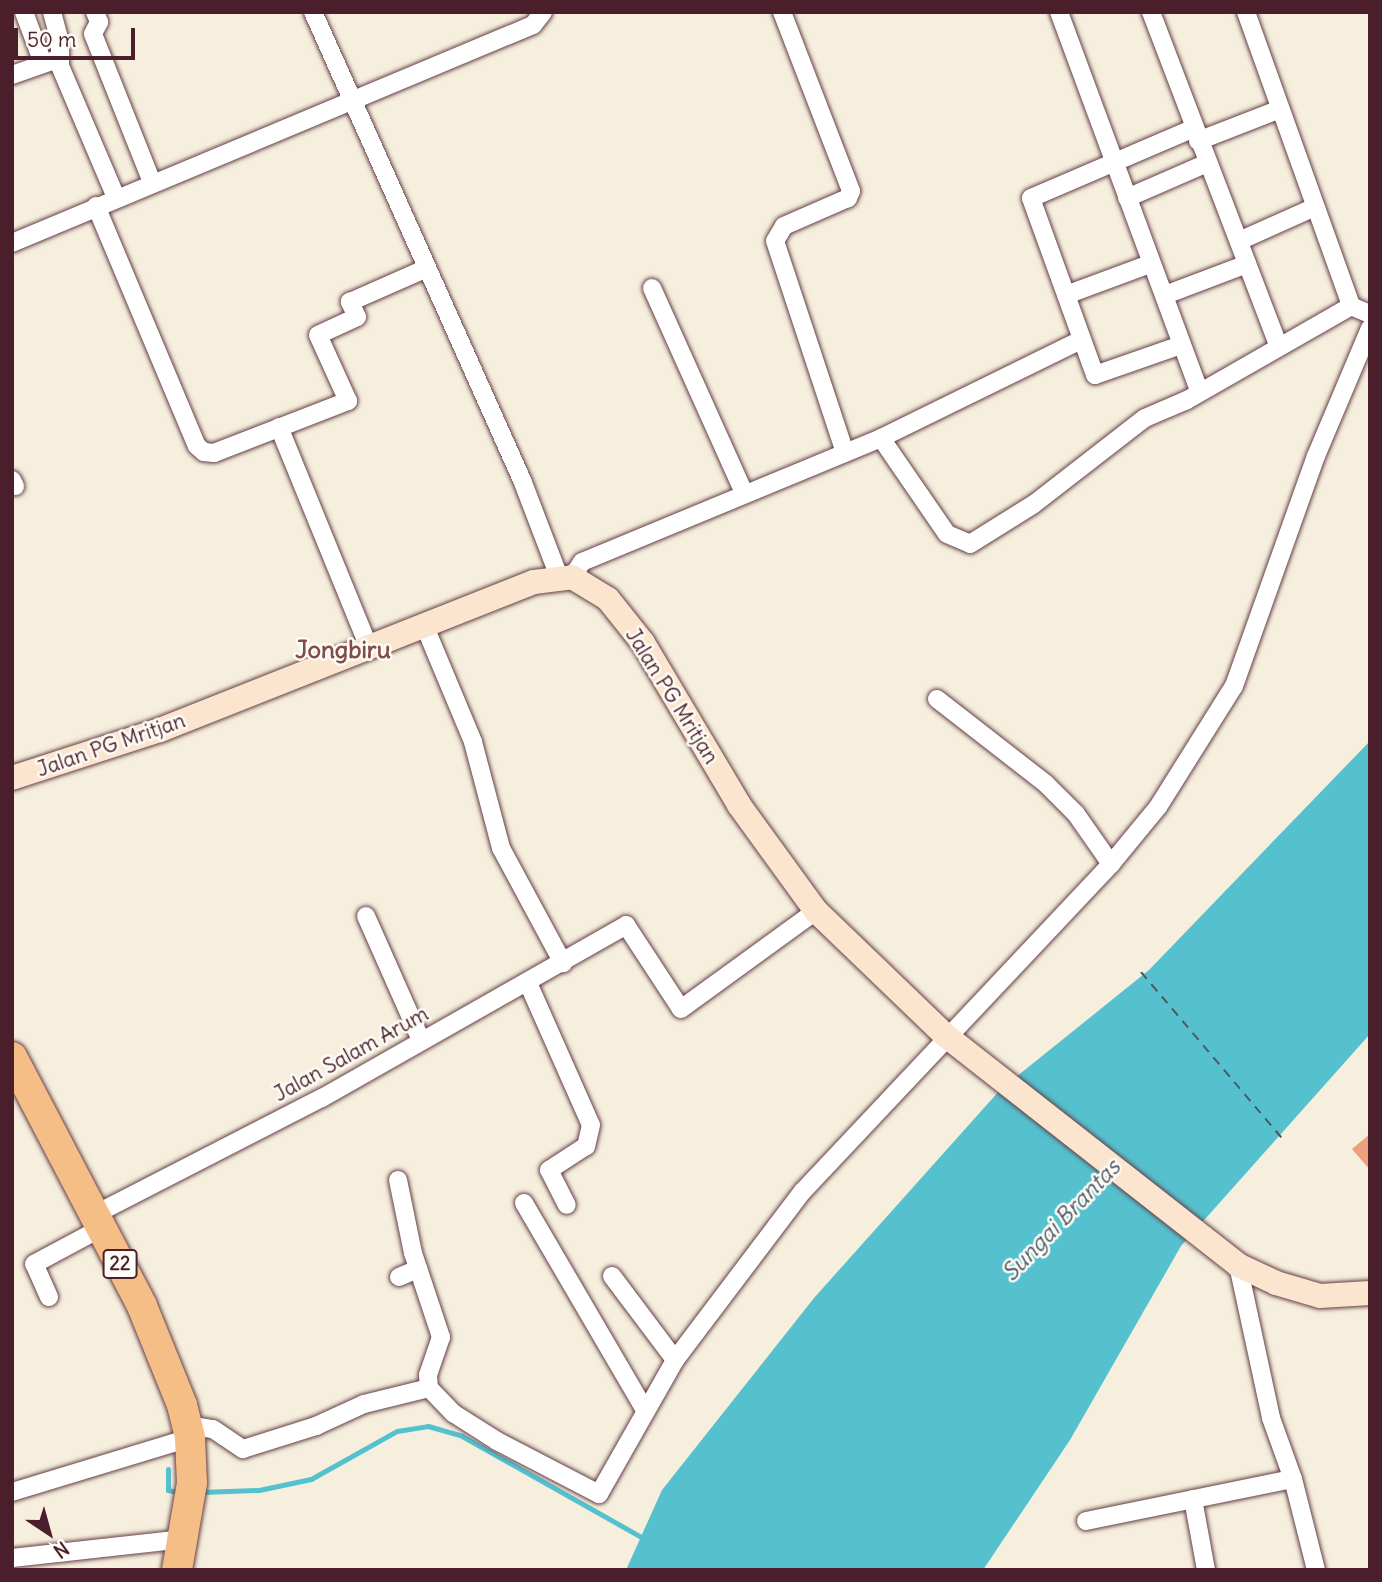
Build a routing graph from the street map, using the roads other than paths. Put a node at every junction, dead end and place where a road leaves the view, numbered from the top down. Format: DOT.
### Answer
graph roads {
  1 [pos="24,12"];
  2 [pos="52,12"];
  3 [pos="95,12"];
  4 [pos="313,12"];
  5 [pos="543,12"];
  6 [pos="782,12"];
  7 [pos="1059,12"];
  8 [pos="1151,12"];
  9 [pos="1246,12"];
  10 [pos="51,61"];
  11 [pos="12,75"];
  12 [pos="352,100"];
  13 [pos="1279,109"];
  14 [pos="1196,134"];
  15 [pos="1114,162"];
  16 [pos="1207,163"];
  17 [pos="152,182"];
  18 [pos="116,197"];
  19 [pos="1127,198"];
  20 [pos="96,206"];
  21 [pos="1315,207"];
  22 [pos="1239,241"];
  23 [pos="12,243"];
  24 [pos="1150,264"];
  25 [pos="1247,264"];
  26 [pos="427,268"];
  27 [pos="652,288"];
  28 [pos="1066,295"];
  29 [pos="1165,295"];
  30 [pos="1351,306"];
  31 [pos="1370,314"];
  32 [pos="1370,328"];
  33 [pos="1081,340"];
  34 [pos="1181,345"];
  35 [pos="1278,345"];
  36 [pos="1199,390"];
  37 [pos="279,427"];
  38 [pos="881,438"];
  39 [pos="845,453"];
  40 [pos="744,493"];
  41 [pos="566,577"];
  42 [pos="425,627"];
  43 [pos="369,647"];
  44 [pos="937,699"];
  45 [pos="12,778"];
  46 [pos="1111,864"];
  47 [pos="816,911"];
  48 [pos="366,916"];
  49 [pos="563,962"];
  50 [pos="528,983"];
  51 [pos="950,1039"];
  52 [pos="421,1040"];
  53 [pos="12,1057"];
  54 [pos="398,1180"];
  55 [pos="524,1203"];
  56 [pos="567,1205"];
  57 [pos="97,1222"];
  58 [pos="1238,1265"];
  59 [pos="418,1269"];
  60 [pos="612,1276"];
  61 [pos="398,1277"];
  62 [pos="1369,1295"];
  63 [pos="49,1297"];
  64 [pos="675,1360"];
  65 [pos="429,1388"];
  66 [pos="643,1408"];
  67 [pos="188,1432"];
  68 [pos="1293,1479"];
  69 [pos="12,1492"];
  70 [pos="1193,1499"];
  71 [pos="1086,1521"];
  72 [pos="186,1529"];
  73 [pos="12,1558"];
  74 [pos="177,1570"];
  75 [pos="1206,1570"];
  76 [pos="1316,1570"];
  1 -- 10 [label="street"];
  2 -- 10 [label="street"];
  3 -- 17 [label="street"];
  4 -- 12 [label="street"];
  5 -- 12 [label="street"];
  6 -- 39 [label="street"];
  7 -- 15 [label="street"];
  8 -- 14 [label="street"];
  9 -- 13 [label="street"];
  10 -- 11 [label="street"];
  10 -- 18 [label="street"];
  12 -- 17 [label="street"];
  12 -- 26 [label="street"];
  13 -- 14 [label="street"];
  13 -- 21 [label="street"];
  14 -- 15 [label="street"];
  14 -- 16 [label="street"];
  15 -- 19 [label="street"];
  15 -- 28 [label="street"];
  16 -- 19 [label="street"];
  16 -- 22 [label="street"];
  17 -- 18 [label="street"];
  18 -- 20 [label="street"];
  19 -- 24 [label="street"];
  20 -- 23 [label="street"];
  20 -- 37 [label="street"];
  21 -- 22 [label="street"];
  21 -- 30 [label="street"];
  22 -- 25 [label="street"];
  24 -- 28 [label="street"];
  24 -- 29 [label="street"];
  25 -- 29 [label="street"];
  25 -- 35 [label="street"];
  26 -- 37 [label="street"];
  26 -- 41 [label="street"];
  27 -- 40 [label="street"];
  28 -- 33 [label="street"];
  29 -- 34 [label="street"];
  30 -- 31 [label="street"];
  30 -- 35 [label="street"];
  32 -- 46 [label="street"];
  33 -- 34 [label="street"];
  33 -- 38 [label="street"];
  34 -- 36 [label="street"];
  35 -- 36 [label="street"];
  36 -- 38 [label="street"];
  37 -- 43 [label="street"];
  38 -- 39 [label="street"];
  39 -- 40 [label="street"];
  40 -- 41 [label="street"];
  41 -- 42 [label="main road, Jalan PG Mritjan"];
  41 -- 47 [label="main road, Jalan PG Mritjan"];
  42 -- 43 [label="main road, Jalan PG Mritjan"];
  42 -- 49 [label="street"];
  43 -- 45 [label="main road, Jalan PG Mritjan"];
  44 -- 46 [label="street"];
  46 -- 51 [label="street"];
  47 -- 49 [label="street, Jalan Salam Arum"];
  47 -- 51 [label="main road, Jalan PG Mritjan"];
  48 -- 52 [label="street"];
  49 -- 50 [label="street, Jalan Salam Arum"];
  50 -- 52 [label="street, Jalan Salam Arum"];
  50 -- 56 [label="street"];
  51 -- 58 [label="main road, Jalan PG Mritjan"];
  51 -- 64 [label="street"];
  52 -- 57 [label="street, Jalan Salam Arum"];
  53 -- 57 [label="highway, 22"];
  54 -- 59 [label="street"];
  55 -- 66 [label="street"];
  57 -- 63 [label="street, Jalan Salam Arum"];
  57 -- 67 [label="highway, 22"];
  58 -- 62 [label="main road, Jalan PG Mritjan"];
  58 -- 68 [label="street"];
  59 -- 61 [label="street"];
  59 -- 65 [label="street"];
  60 -- 64 [label="street"];
  64 -- 66 [label="street"];
  65 -- 66 [label="street"];
  65 -- 67 [label="street"];
  67 -- 69 [label="street"];
  67 -- 72 [label="highway, 22"];
  68 -- 70 [label="street"];
  68 -- 76 [label="street"];
  70 -- 71 [label="street"];
  70 -- 75 [label="street"];
  72 -- 73 [label="street"];
  72 -- 74 [label="highway, 22"];
}
